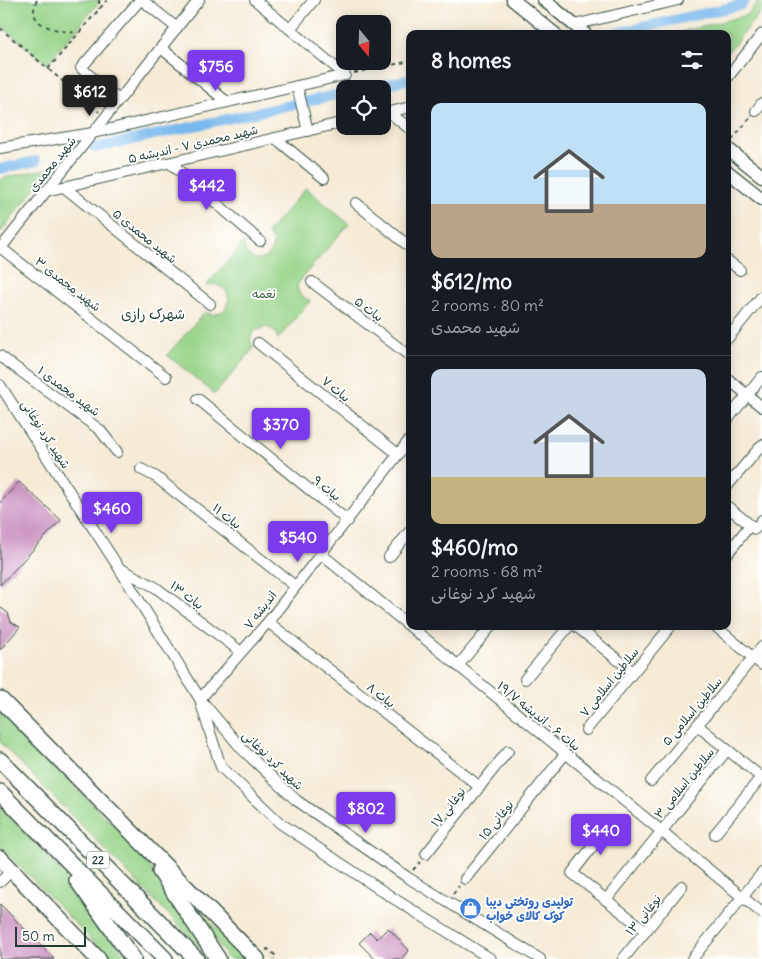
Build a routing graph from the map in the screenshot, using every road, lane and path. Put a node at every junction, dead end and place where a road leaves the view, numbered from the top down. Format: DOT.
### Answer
graph roads {
  1 [pos="37,0"];
  2 [pos="98,0"];
  3 [pos="107,0"];
  4 [pos="141,0"];
  5 [pos="199,0"];
  6 [pos="255,0"];
  7 [pos="314,0"];
  8 [pos="513,0"];
  9 [pos="544,0"];
  10 [pos="650,0"];
  11 [pos="678,0"];
  12 [pos="99,9"];
  13 [pos="643,9"];
  14 [pos="574,25"];
  15 [pos="0,28"];
  16 [pos="176,28"];
  17 [pos="290,29"];
  18 [pos="550,30"];
  19 [pos="580,30"];
  20 [pos="78,33"];
  21 [pos="762,34"];
  22 [pos="161,48"];
  23 [pos="406,62"];
  24 [pos="48,68"];
  25 [pos="731,73"];
  26 [pos="344,75"];
  27 [pos="297,86"];
  28 [pos="119,100"];
  29 [pos="227,102"];
  30 [pos="759,107"];
  31 [pos="406,108"];
  32 [pos="391,112"];
  33 [pos="391,116"];
  34 [pos="106,117"];
  35 [pos="336,124"];
  36 [pos="406,126"];
  37 [pos="308,131"];
  38 [pos="93,133"];
  39 [pos="275,138"];
  40 [pos="731,144"];
  41 [pos="0,148"];
  42 [pos="731,150"];
  43 [pos="170,162"];
  44 [pos="731,174"];
  45 [pos="762,176"];
  46 [pos="324,178"];
  47 [pos="64,187"];
  48 [pos="46,191"];
  49 [pos="762,199"];
  50 [pos="356,203"];
  51 [pos="260,241"];
  52 [pos="406,244"];
  53 [pos="1,248"];
  54 [pos="731,265"];
  55 [pos="740,270"];
  56 [pos="312,282"];
  57 [pos="762,296"];
  58 [pos="210,304"];
  59 [pos="731,334"];
  60 [pos="258,343"];
  61 [pos="406,353"];
  62 [pos="0,356"];
  63 [pos="762,377"];
  64 [pos="166,378"];
  65 [pos="731,382"];
  66 [pos="0,386"];
  67 [pos="747,395"];
  68 [pos="198,399"];
  69 [pos="762,407"];
  70 [pos="731,414"];
  71 [pos="406,444"];
  72 [pos="762,445"];
  73 [pos="118,452"];
  74 [pos="398,454"];
  75 [pos="141,468"];
  76 [pos="731,481"];
  77 [pos="731,509"];
  78 [pos="348,520"];
  79 [pos="762,520"];
  80 [pos="750,525"];
  81 [pos="406,536"];
  82 [pos="731,549"];
  83 [pos="321,554"];
  84 [pos="389,557"];
  85 [pos="119,568"];
  86 [pos="295,586"];
  87 [pos="268,622"];
  88 [pos="406,623"];
  89 [pos="414,630"];
  90 [pos="488,630"];
  91 [pos="565,630"];
  92 [pos="581,630"];
  93 [pos="668,630"];
  94 [pos="720,630"];
  95 [pos="762,647"];
  96 [pos="236,648"];
  97 [pos="753,658"];
  98 [pos="762,665"];
  99 [pos="458,666"];
  100 [pos="633,672"];
  101 [pos="525,680"];
  102 [pos="0,699"];
  103 [pos="200,699"];
  104 [pos="697,725"];
  105 [pos="586,730"];
  106 [pos="727,750"];
  107 [pos="508,751"];
  108 [pos="566,754"];
  109 [pos="0,760"];
  110 [pos="762,776"];
  111 [pos="651,781"];
  112 [pos="480,788"];
  113 [pos="0,792"];
  114 [pos="610,824"];
  115 [pos="132,831"];
  116 [pos="661,831"];
  117 [pos="715,834"];
  118 [pos="54,846"];
  119 [pos="426,854"];
  120 [pos="4,864"];
  121 [pos="762,873"];
  122 [pos="407,877"];
  123 [pos="465,879"];
  124 [pos="0,882"];
  125 [pos="682,886"];
  126 [pos="742,898"];
  127 [pos="606,900"];
  128 [pos="447,902"];
  129 [pos="762,914"];
  130 [pos="646,931"];
  131 [pos="263,957"];
  132 [pos="98,959"];
  133 [pos="133,959"];
  134 [pos="165,959"];
  135 [pos="196,959"];
  136 [pos="218,959"];
  137 [pos="274,959"];
  138 [pos="491,959"];
  139 [pos="540,959"];
  140 [pos="623,959"];
  141 [pos="692,959"];
  1 -- 20 [label="path"];
  2 -- 12 [label="path"];
  3 -- 12 [label="path"];
  4 -- 16 [label="street"];
  4 -- 28 [label="street"];
  5 -- 16 [label="street, شهید محمدی"];
  6 -- 17 [label="street"];
  7 -- 17 [label="street"];
  8 -- 18 [label="main road"];
  9 -- 14 [label="main road"];
  10 -- 13 [label="street"];
  11 -- 13 [label="street"];
  12 -- 20 [label="path"];
  13 -- 14 [label="street"];
  14 -- 19 [label="main road"];
  15 -- 24 [label="path"];
  16 -- 22 [label="street, شهید محمدی"];
  17 -- 26 [label="street"];
  20 -- 24 [label="path"];
  21 -- 25 [label="street"];
  22 -- 28 [label="street, شهید محمدی"];
  22 -- 29 [label="street"];
  23 -- 26 [label="path"];
  24 -- 34 [label="path"];
  26 -- 27 [label="street"];
  27 -- 29 [label="street"];
  27 -- 37 [label="street"];
  28 -- 34 [label="street, شهید محمدی"];
  29 -- 38 [label="street"];
  30 -- 40 [label="path"];
  31 -- 32 [label="street"];
  33 -- 36 [label="street"];
  34 -- 38 [label="street, شهید محمدی"];
  35 -- 37 [label="street, شهید محمدی ۷ - اندیشه ۵"];
  37 -- 39 [label="street, شهید محمدی ۷ - اندیشه ۵"];
  38 -- 41 [label="street"];
  38 -- 48 [label="street, شهید محمدی"];
  39 -- 43 [label="street, شهید محمدی ۷ - اندیشه ۵"];
  39 -- 46 [label="street"];
  42 -- 45 [label="main road"];
  43 -- 47 [label="street, شهید محمدی ۷ - اندیشه ۵"];
  43 -- 51 [label="street"];
  44 -- 49 [label="main road"];
  47 -- 48 [label="street, شهید محمدی ۷ - اندیشه ۵"];
  47 -- 58 [label="street, شهید محمدی ۵"];
  48 -- 53 [label="street, شهید محمدی"];
  50 -- 52 [label="street"];
  53 -- 64 [label="street, شهید محمدی ۳"];
  54 -- 55 [label="street"];
  56 -- 61 [label="street, بیات ۵"];
  57 -- 59 [label="street"];
  60 -- 74 [label="street, بیات ۷"];
  62 -- 73 [label="street, شهید محمدی ۱"];
  63 -- 67 [label="street"];
  65 -- 67 [label="street"];
  66 -- 85 [label="street, شهید کرد نوغانی"];
  67 -- 69 [label="street"];
  67 -- 70 [label="street"];
  68 -- 78 [label="street, بیات ۹"];
  71 -- 74 [label="street, اندیشه ۷"];
  72 -- 76 [label="street"];
  74 -- 78 [label="street, اندیشه ۷"];
  75 -- 86 [label="street, بیات ۱۱"];
  77 -- 80 [label="street"];
  78 -- 83 [label="street, اندیشه ۷"];
  79 -- 80 [label="street"];
  80 -- 82 [label="street"];
  81 -- 84 [label="street"];
  83 -- 86 [label="street, اندیشه ۷"];
  83 -- 88 [label="street, بیات ۶ - اندیشه ۱۹/۷"];
  85 -- 96 [label="street, بیات ۱۳"];
  85 -- 103 [label="street, شهید کرد نوغانی"];
  86 -- 87 [label="street, اندیشه ۷"];
  87 -- 103 [label="street, اندیشه ۷"];
  87 -- 112 [label="street, بیات ۸"];
  89 -- 99 [label="street, بیات ۶ - اندیشه ۱۹/۷"];
  90 -- 99 [label="street"];
  91 -- 101 [label="street"];
  92 -- 100 [label="street"];
  93 -- 100 [label="street, سلاطین اسلامی ۷"];
  94 -- 97 [label="street"];
  95 -- 97 [label="street, سلاطین اسلامی ۵"];
  97 -- 98 [label="street"];
  97 -- 104 [label="street, سلاطین اسلامی ۵"];
  99 -- 108 [label="street, بیات ۶ - اندیشه ۱۹/۷"];
  100 -- 105 [label="street, سلاطین اسلامی ۷"];
  102 -- 115 [label="highway"];
  103 -- 122 [label="street, شهید کرد نوغانی"];
  103 -- 138 [label="street, شهید کرد نوغانی"];
  104 -- 106 [label="street"];
  104 -- 111 [label="street, سلاطین اسلامی ۵"];
  106 -- 110 [label="street"];
  106 -- 116 [label="street, سلاطین اسلامی ۳"];
  107 -- 112 [label="street, نوغانی ۱۷"];
  108 -- 116 [label="street, بیات ۶ - اندیشه ۱۹/۷"];
  108 -- 123 [label="street, نوغانی ۱۵"];
  109 -- 135 [label="highway, 22"];
  110 -- 117 [label="street"];
  112 -- 119 [label="street, نوغانی ۱۷"];
  113 -- 118 [label="highway, 22"];
  114 -- 127 [label="street"];
  115 -- 131 [label="highway"];
  115 -- 136 [label="highway"];
  116 -- 126 [label="street, بیات ۶ - اندیشه ۱۹/۷"];
  116 -- 127 [label="street, سلاطین اسلامی ۳"];
  118 -- 133 [label="highway"];
  118 -- 134 [label="highway, 22"];
  119 -- 122 [label="path"];
  120 -- 124 [label="street"];
  120 -- 132 [label="highway"];
  121 -- 126 [label="street"];
  122 -- 128 [label="street, شهید کرد نوغانی"];
  123 -- 128 [label="path"];
  125 -- 130 [label="street, نوغانی ۱۳"];
  126 -- 129 [label="street, بیات ۶ - اندیشه ۱۹/۷"];
  126 -- 141 [label="street"];
  127 -- 130 [label="street"];
  128 -- 139 [label="street, شهید کرد نوغانی"];
  130 -- 140 [label="street, نوغانی ۱۳"];
  131 -- 137 [label="path"];
}
